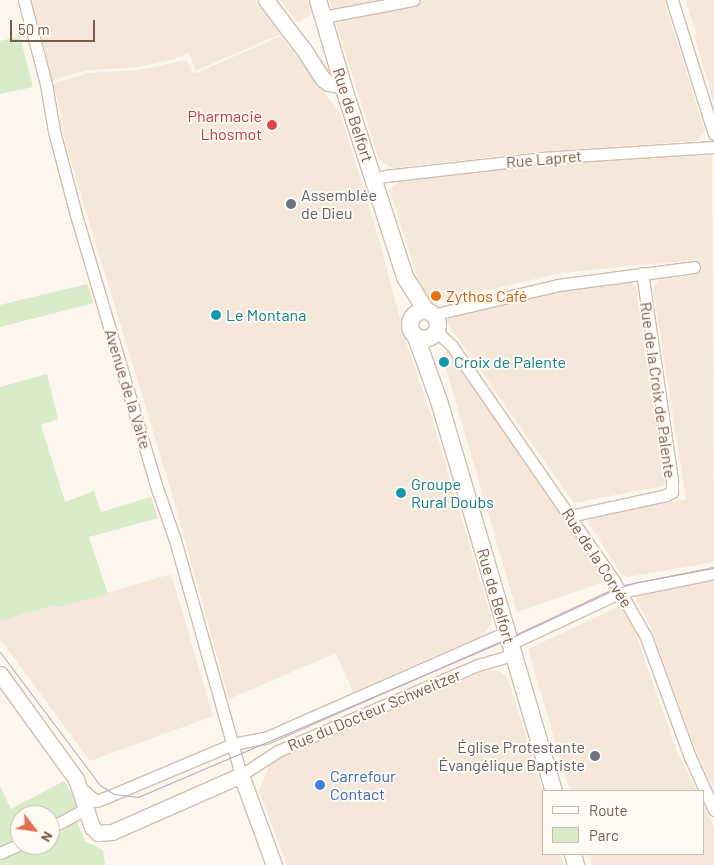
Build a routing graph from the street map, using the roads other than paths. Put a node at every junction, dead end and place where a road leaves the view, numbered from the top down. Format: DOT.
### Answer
graph roads {
  1 [pos="24,0"];
  2 [pos="266,0"];
  3 [pos="318,0"];
  4 [pos="413,0"];
  5 [pos="672,0"];
  6 [pos="323,17"];
  7 [pos="304,50"];
  8 [pos="336,64"];
  9 [pos="343,86"];
  10 [pos="714,134"];
  11 [pos="714,148"];
  12 [pos="374,179"];
  13 [pos="694,267"];
  14 [pos="642,273"];
  15 [pos="429,322"];
  16 [pos="439,401"];
  17 [pos="570,516"];
  18 [pos="714,573"];
  19 [pos="620,592"];
  20 [pos="510,644"];
  21 [pos="0,674"];
  22 [pos="233,744"];
  23 [pos="241,775"];
  24 [pos="82,789"];
  25 [pos="554,790"];
  26 [pos="86,809"];
  27 [pos="714,810"];
  28 [pos="60,823"];
  29 [pos="274,865"];
  1 -- 22 [label="street, Avenue de la Vaite"];
  2 -- 7 [label="street"];
  3 -- 6 [label="main road, Rue de Belfort"];
  4 -- 6 [label="street"];
  5 -- 10 [label="street"];
  6 -- 8 [label="main road, Rue de Belfort"];
  7 -- 8 [label="street"];
  7 -- 9 [label="street"];
  8 -- 9 [label="main road, Rue de Belfort"];
  9 -- 12 [label="main road, Rue de Belfort"];
  11 -- 12 [label="street, Rue Lapret"];
  12 -- 15 [label="main road, Rue de Belfort"];
  13 -- 14 [label="street"];
  14 -- 15 [label="street"];
  14 -- 17 [label="street, Rue de la Croix de Palente"];
  15 -- 16 [label="main road, Rue de Belfort"];
  15 -- 16 [label="main road, Rue de Belfort"];
  15 -- 17 [label="street, Rue de la Corvée"];
  16 -- 20 [label="main road, Rue de Belfort"];
  17 -- 19 [label="street, Rue de la Corvée"];
  18 -- 19 [label="street"];
  19 -- 20 [label="street"];
  19 -- 27 [label="street, Rue de la Corvée"];
  20 -- 22 [label="street, Rue du Docteur Schweitzer"];
  20 -- 23 [label="street, Rue du Docteur Schweitzer"];
  20 -- 25 [label="main road, Rue de Belfort"];
  21 -- 24 [label="street"];
  22 -- 23 [label="street, Avenue de la Vaite"];
  22 -- 24 [label="street, Rue du Docteur Schweitzer"];
  23 -- 26 [label="street"];
  23 -- 29 [label="street"];
  24 -- 26 [label="street"];
  26 -- 28 [label="street"];
}
